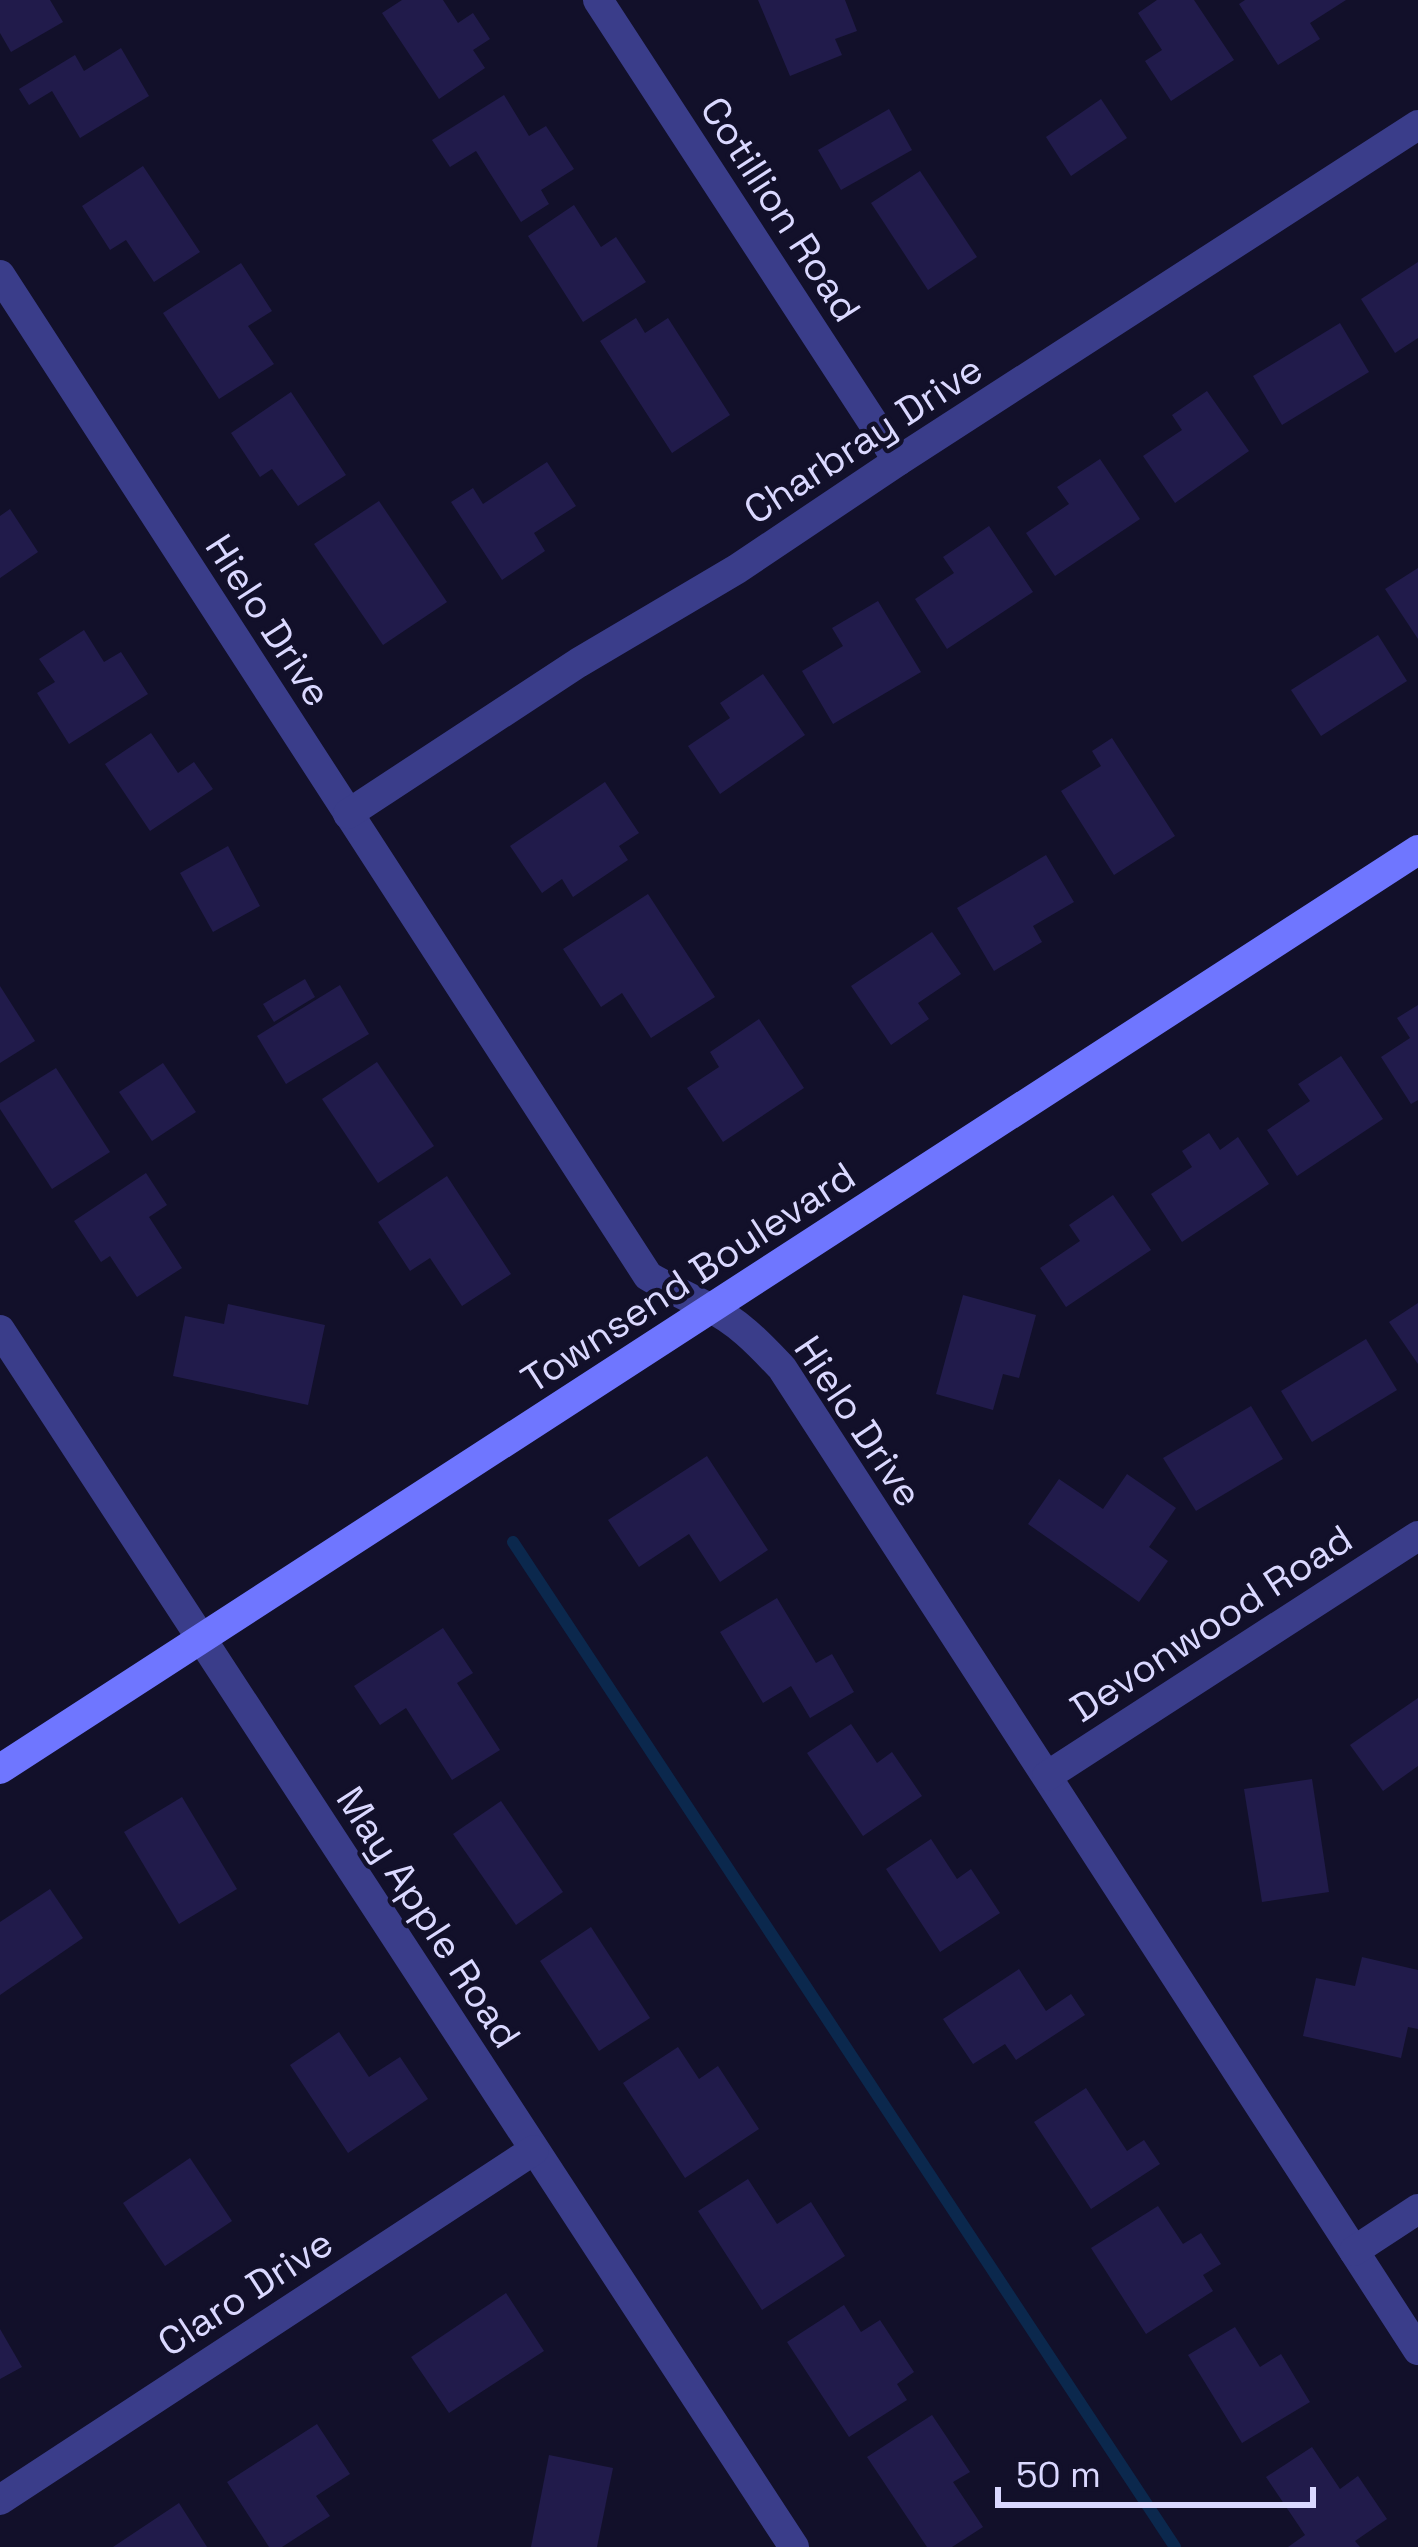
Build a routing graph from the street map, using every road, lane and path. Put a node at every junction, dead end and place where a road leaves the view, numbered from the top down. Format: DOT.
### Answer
graph roads {
  1 [pos="598,0"];
  2 [pos="1418,125"];
  3 [pos="0,275"];
  4 [pos="898,461"];
  5 [pos="348,814"];
  6 [pos="1418,850"];
  7 [pos="712,1308"];
  8 [pos="0,1330"];
  9 [pos="1418,1536"];
  10 [pos="202,1639"];
  11 [pos="0,1769"];
  12 [pos="1046,1776"];
  13 [pos="534,2150"];
  14 [pos="1418,2209"];
  15 [pos="1354,2251"];
  16 [pos="1418,2350"];
  17 [pos="0,2500"];
  18 [pos="794,2547"];
  1 -- 4 [label="street, Cotillion Road"];
  2 -- 4 [label="street, Charbray Drive"];
  3 -- 5 [label="street, Hielo Drive"];
  4 -- 5 [label="street, Charbray Drive"];
  5 -- 7 [label="street, Hielo Drive"];
  6 -- 7 [label="street, Townsend Boulevard"];
  7 -- 10 [label="street, Townsend Boulevard"];
  7 -- 12 [label="street, Hielo Drive"];
  8 -- 10 [label="street, May Apple Road"];
  9 -- 12 [label="street, Devonwood Road"];
  10 -- 11 [label="street, Townsend Boulevard"];
  10 -- 13 [label="street, May Apple Road"];
  12 -- 15 [label="street, Hielo Drive"];
  13 -- 17 [label="street, Claro Drive"];
  13 -- 18 [label="street, May Apple Road"];
  14 -- 15 [label="street"];
  15 -- 16 [label="street, Hielo Drive"];
}
